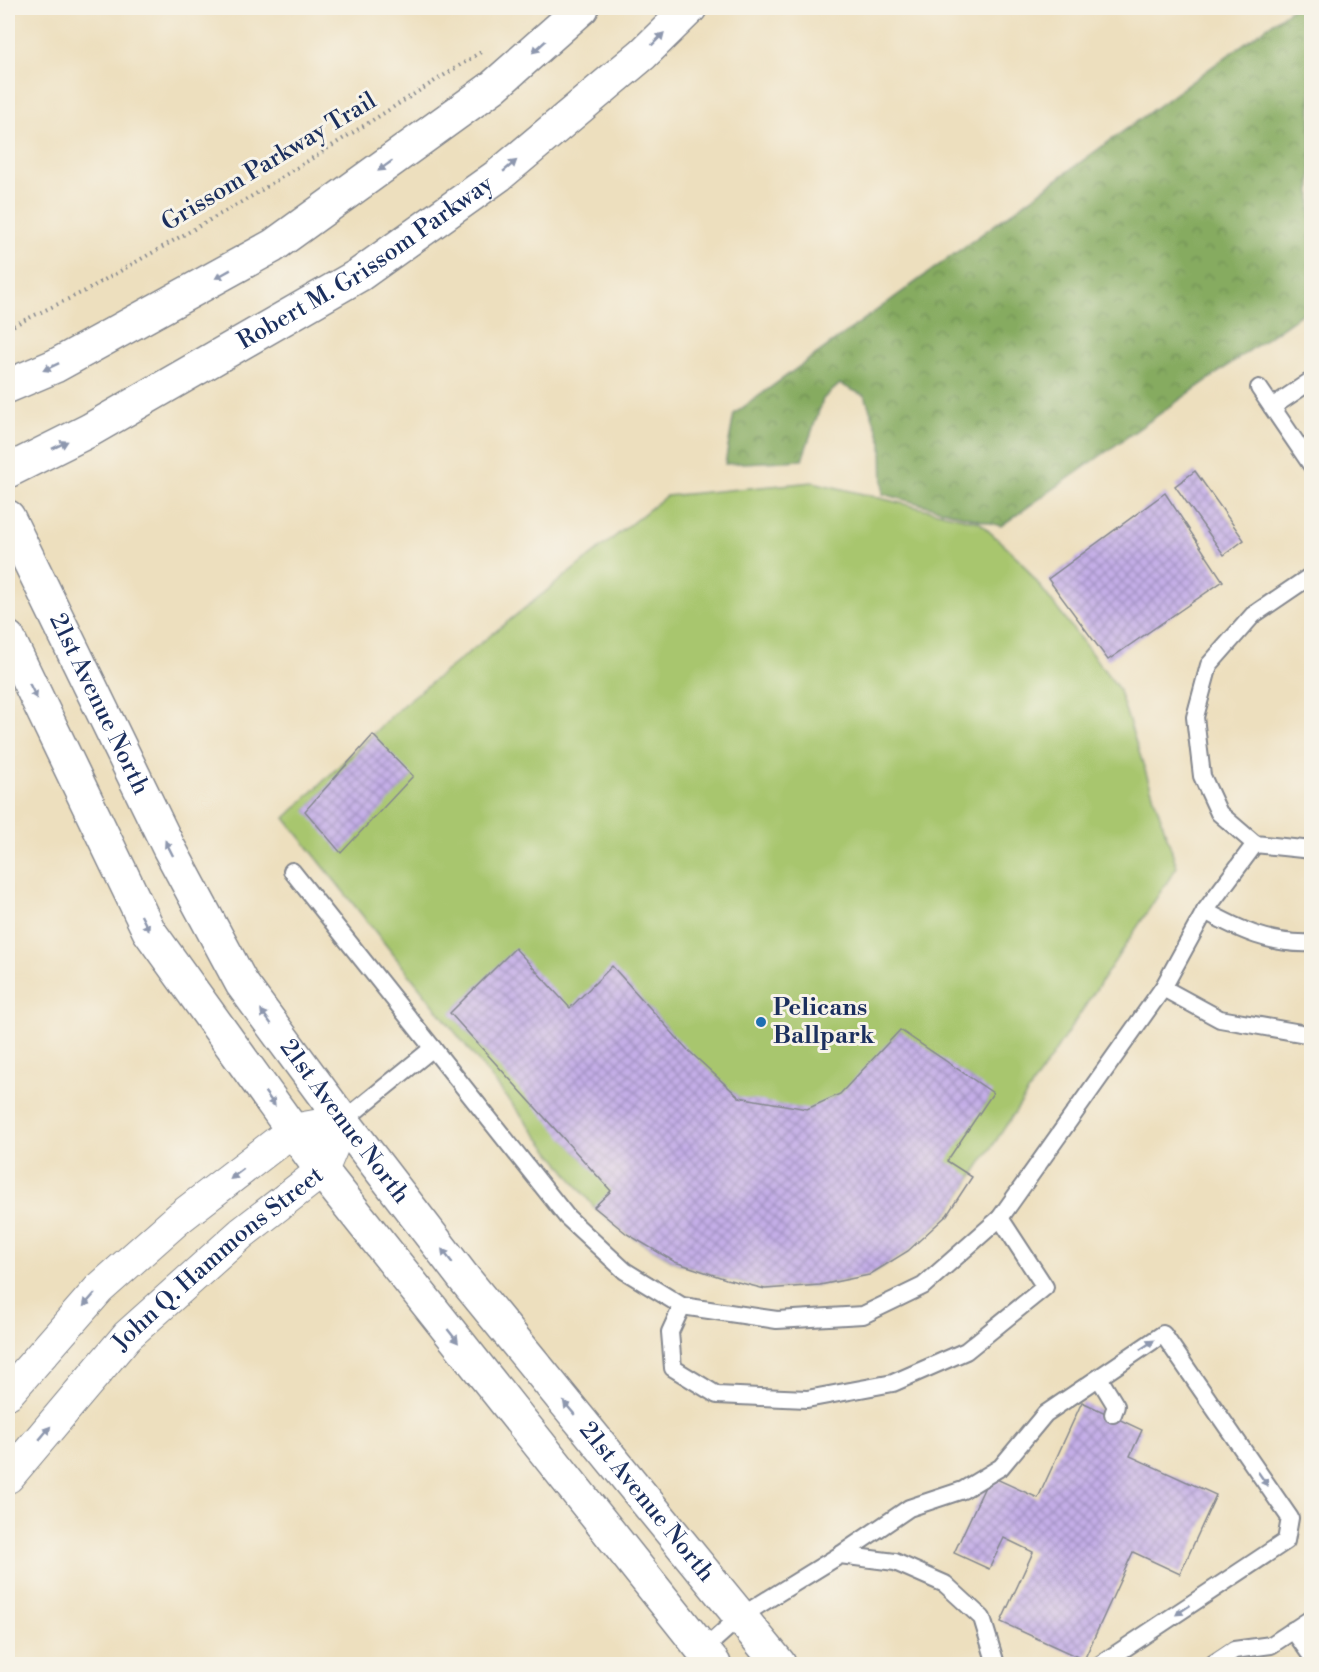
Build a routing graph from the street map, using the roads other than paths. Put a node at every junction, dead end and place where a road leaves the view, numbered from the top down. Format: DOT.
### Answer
graph roads {
  1 [pos="582,8"];
  2 [pos="690,8"];
  3 [pos="1311,380"];
  4 [pos="8,386"];
  5 [pos="1259,388"];
  6 [pos="1272,407"];
  7 [pos="1311,465"];
  8 [pos="8,471"];
  9 [pos="8,518"];
  10 [pos="1311,575"];
  11 [pos="8,638"];
  12 [pos="1255,844"];
  13 [pos="1311,850"];
  14 [pos="292,871"];
  15 [pos="1205,911"];
  16 [pos="1311,943"];
  17 [pos="1163,988"];
  18 [pos="1311,1035"];
  19 [pos="433,1048"];
  20 [pos="343,1120"];
  21 [pos="292,1130"];
  22 [pos="322,1171"];
  23 [pos="1000,1218"];
  24 [pos="682,1306"];
  25 [pos="1099,1378"];
  26 [pos="8,1393"];
  27 [pos="1113,1414"];
  28 [pos="8,1477"];
  29 [pos="840,1555"];
  30 [pos="741,1616"];
  31 [pos="1311,1618"];
  32 [pos="1293,1630"];
  33 [pos="708,1657"];
  34 [pos="1311,1658"];
  35 [pos="779,1665"];
  36 [pos="996,1665"];
  37 [pos="1101,1665"];
  38 [pos="1213,1665"];
  1 -- 4 [label="main road, one-way"];
  8 -- 2 [label="main road, Robert M. Grissom Parkway, one-way"];
  3 -- 6 [label="lane"];
  5 -- 6 [label="lane"];
  6 -- 7 [label="lane"];
  20 -- 9 [label="main road, 21st Avenue North, one-way"];
  10 -- 12 [label="lane"];
  11 -- 21 [label="main road, 21st Avenue North, one-way"];
  12 -- 13 [label="lane"];
  12 -- 15 [label="lane"];
  14 -- 19 [label="lane"];
  15 -- 16 [label="lane"];
  15 -- 17 [label="lane"];
  17 -- 18 [label="lane"];
  17 -- 23 [label="lane"];
  19 -- 20 [label="lane"];
  19 -- 24 [label="lane"];
  20 -- 21 [label="street, John Q. Hammons Street"];
  20 -- 22 [label="street, John Q. Hammons Street"];
  30 -- 20 [label="main road, 21st Avenue North, one-way"];
  21 -- 22 [label="main road, 21st Avenue North"];
  21 -- 26 [label="street, John Q. Hammons Street, one-way"];
  28 -- 22 [label="street, John Q. Hammons Street, one-way"];
  22 -- 33 [label="main road, 21st Avenue North, one-way"];
  23 -- 24 [label="lane"];
  23 -- 24 [label="lane"];
  25 -- 27 [label="lane"];
  25 -- 29 [label="lane"];
  25 -- 37 [label="lane, one-way"];
  29 -- 30 [label="lane"];
  29 -- 36 [label="lane"];
  30 -- 33 [label="lane"];
  30 -- 35 [label="main road, 21st Avenue North"];
  31 -- 32 [label="lane"];
  32 -- 34 [label="lane"];
  32 -- 38 [label="lane"];
}
